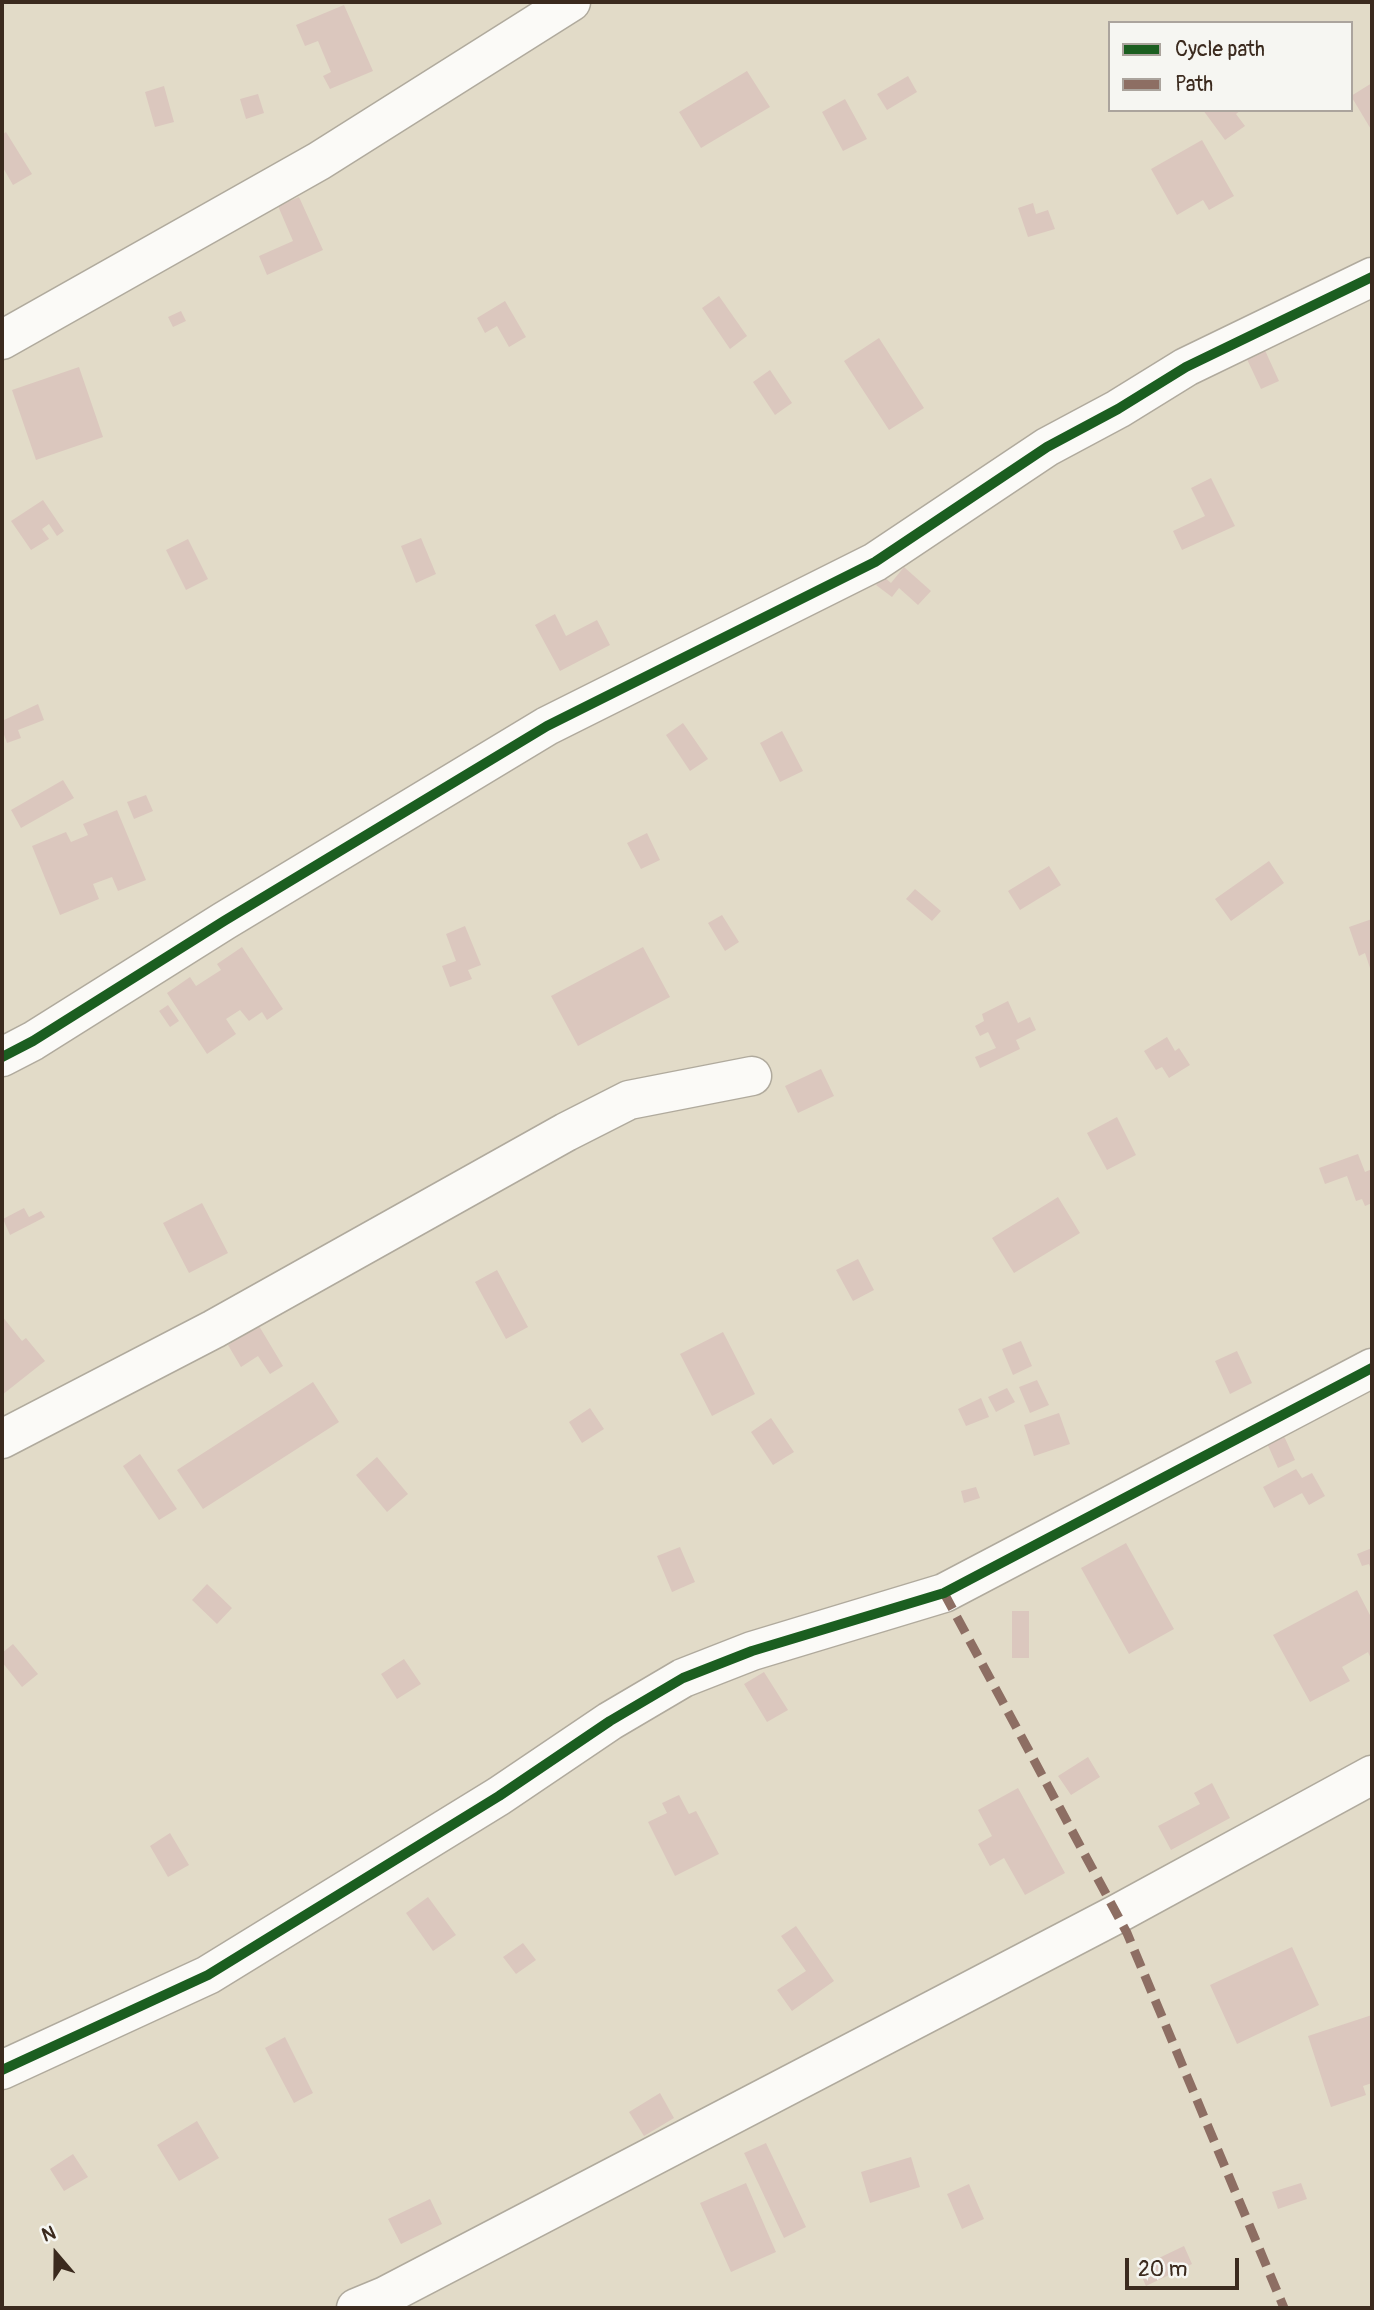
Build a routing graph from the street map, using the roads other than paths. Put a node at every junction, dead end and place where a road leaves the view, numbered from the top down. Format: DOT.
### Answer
graph roads {
  1 [pos="571,2"];
  2 [pos="1372,277"];
  3 [pos="2,340"];
  4 [pos="2,1057"];
  5 [pos="752,1076"];
  6 [pos="1372,1368"];
  7 [pos="2,1439"];
  8 [pos="1372,1775"];
  9 [pos="2,2070"];
  10 [pos="382,2304"];
  1 -- 3 [label="street"];
  2 -- 4 [label="street"];
  5 -- 7 [label="street"];
  6 -- 9 [label="street"];
  8 -- 10 [label="street"];
}
